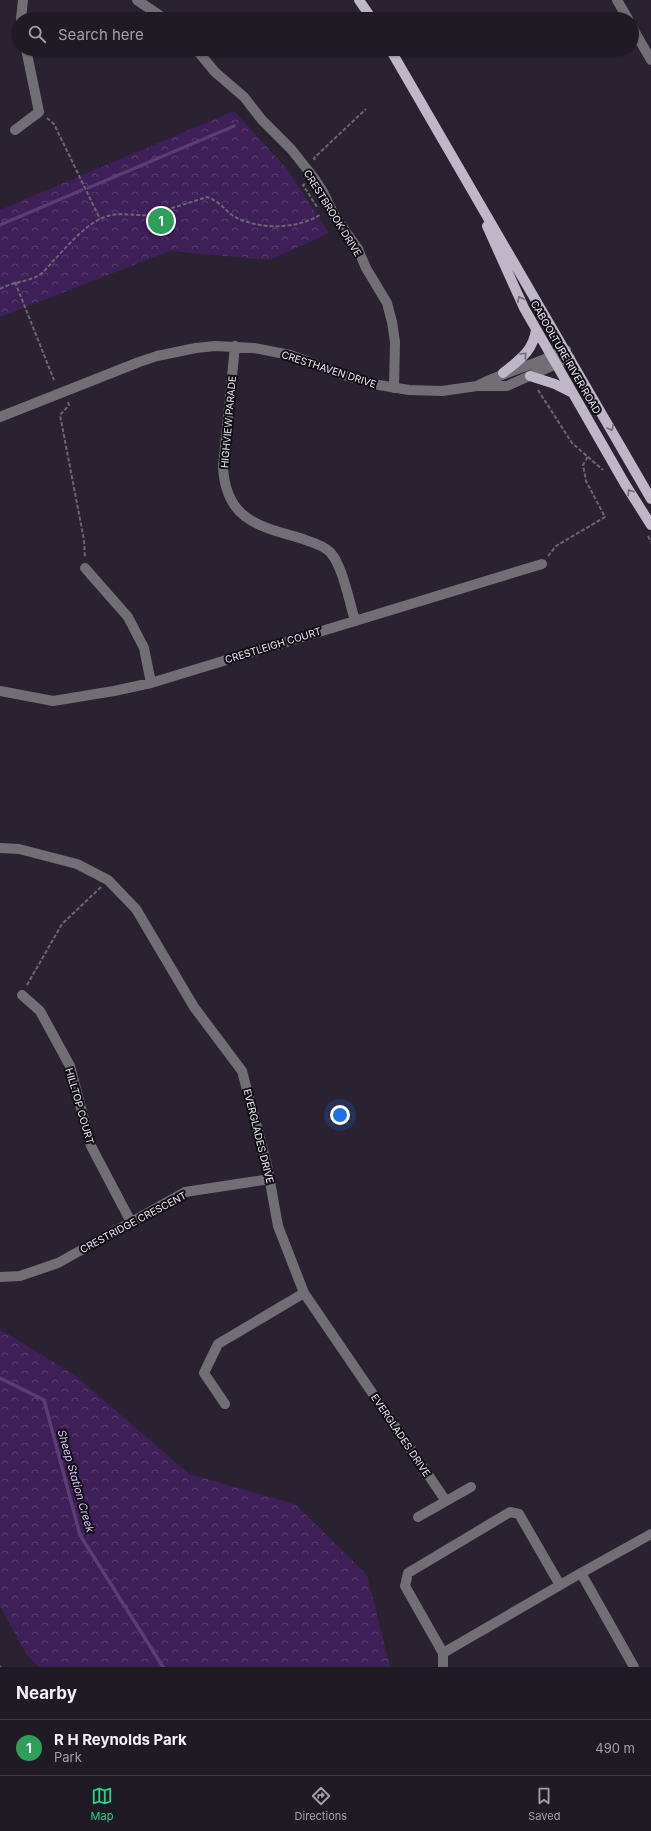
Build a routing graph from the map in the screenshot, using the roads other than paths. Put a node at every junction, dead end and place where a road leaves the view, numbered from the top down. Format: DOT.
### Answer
graph roads {
  1 [pos="23,0"];
  2 [pos="138,0"];
  3 [pos="359,0"];
  4 [pos="617,0"];
  5 [pos="22,12"];
  6 [pos="155,12"];
  7 [pos="367,12"];
  8 [pos="624,12"];
  9 [pos="639,39"];
  10 [pos="27,56"];
  11 [pos="202,56"];
  12 [pos="394,56"];
  13 [pos="651,60"];
  14 [pos="16,130"];
  15 [pos="474,194"];
  16 [pos="536,329"];
  17 [pos="235,346"];
  18 [pos="568,354"];
  19 [pos="554,361"];
  20 [pos="503,373"];
  21 [pos="530,376"];
  22 [pos="477,386"];
  23 [pos="394,388"];
  24 [pos="573,393"];
  25 [pos="0,417"];
  26 [pos="651,499"];
  27 [pos="651,525"];
  28 [pos="542,564"];
  29 [pos="85,568"];
  30 [pos="355,620"];
  31 [pos="151,683"];
  32 [pos="0,691"];
  33 [pos="0,848"];
  34 [pos="22,995"];
  35 [pos="270,1179"];
  36 [pos="131,1222"];
  37 [pos="0,1277"];
  38 [pos="304,1293"];
  39 [pos="225,1404"];
  40 [pos="471,1487"];
  41 [pos="446,1501"];
  42 [pos="418,1517"];
  43 [pos="651,1534"];
  44 [pos="580,1573"];
  45 [pos="560,1585"];
  46 [pos="443,1653"];
  47 [pos="443,1667"];
  48 [pos="634,1667"];
  1 -- 5 [label="street"];
  2 -- 6 [label="street"];
  3 -- 7 [label="main road"];
  4 -- 8 [label="street"];
  9 -- 13 [label="street"];
  10 -- 14 [label="street"];
  11 -- 23 [label="street, CRESTBROOK DRIVE"];
  12 -- 15 [label="main road, CABOOLTURE RIVER ROAD"];
  16 -- 15 [label="main road, CABOOLTURE RIVER ROAD, one-way"];
  15 -- 18 [label="main road, CABOOLTURE RIVER ROAD"];
  16 -- 19 [label="main road, CABOOLTURE RIVER ROAD"];
  20 -- 16 [label="main road, one-way"];
  17 -- 23 [label="street, CRESTHAVEN DRIVE"];
  17 -- 25 [label="street, CRESTHAVEN DRIVE"];
  17 -- 30 [label="street, HIGHVIEW PARADE"];
  18 -- 19 [label="street, CRESTHAVEN DRIVE"];
  18 -- 26 [label="main road, CABOOLTURE RIVER ROAD, one-way"];
  19 -- 20 [label="street, CRESTHAVEN DRIVE"];
  19 -- 21 [label="street, CRESTHAVEN DRIVE"];
  19 -- 24 [label="main road, CABOOLTURE RIVER ROAD"];
  20 -- 22 [label="street, CRESTHAVEN DRIVE"];
  21 -- 22 [label="street, CRESTHAVEN DRIVE"];
  21 -- 24 [label="main road"];
  22 -- 23 [label="street, CRESTHAVEN DRIVE"];
  27 -- 24 [label="main road, CABOOLTURE RIVER ROAD, one-way"];
  28 -- 30 [label="street, CRESTLEIGH COURT"];
  29 -- 31 [label="street"];
  30 -- 31 [label="street, CRESTLEIGH COURT"];
  31 -- 32 [label="street, CRESTLEIGH COURT"];
  33 -- 35 [label="street, EVERGLADES DRIVE"];
  34 -- 36 [label="street, HILLTOP COURT"];
  35 -- 36 [label="street, CRESTRIDGE CRESCENT"];
  35 -- 38 [label="street, EVERGLADES DRIVE"];
  36 -- 37 [label="street, CRESTRIDGE CRESCENT"];
  38 -- 39 [label="street"];
  38 -- 41 [label="street, EVERGLADES DRIVE"];
  40 -- 41 [label="street"];
  41 -- 42 [label="street"];
  43 -- 44 [label="street"];
  44 -- 45 [label="street"];
  44 -- 48 [label="street"];
  45 -- 46 [label="street"];
  45 -- 46 [label="street"];
  46 -- 47 [label="street"];
}
